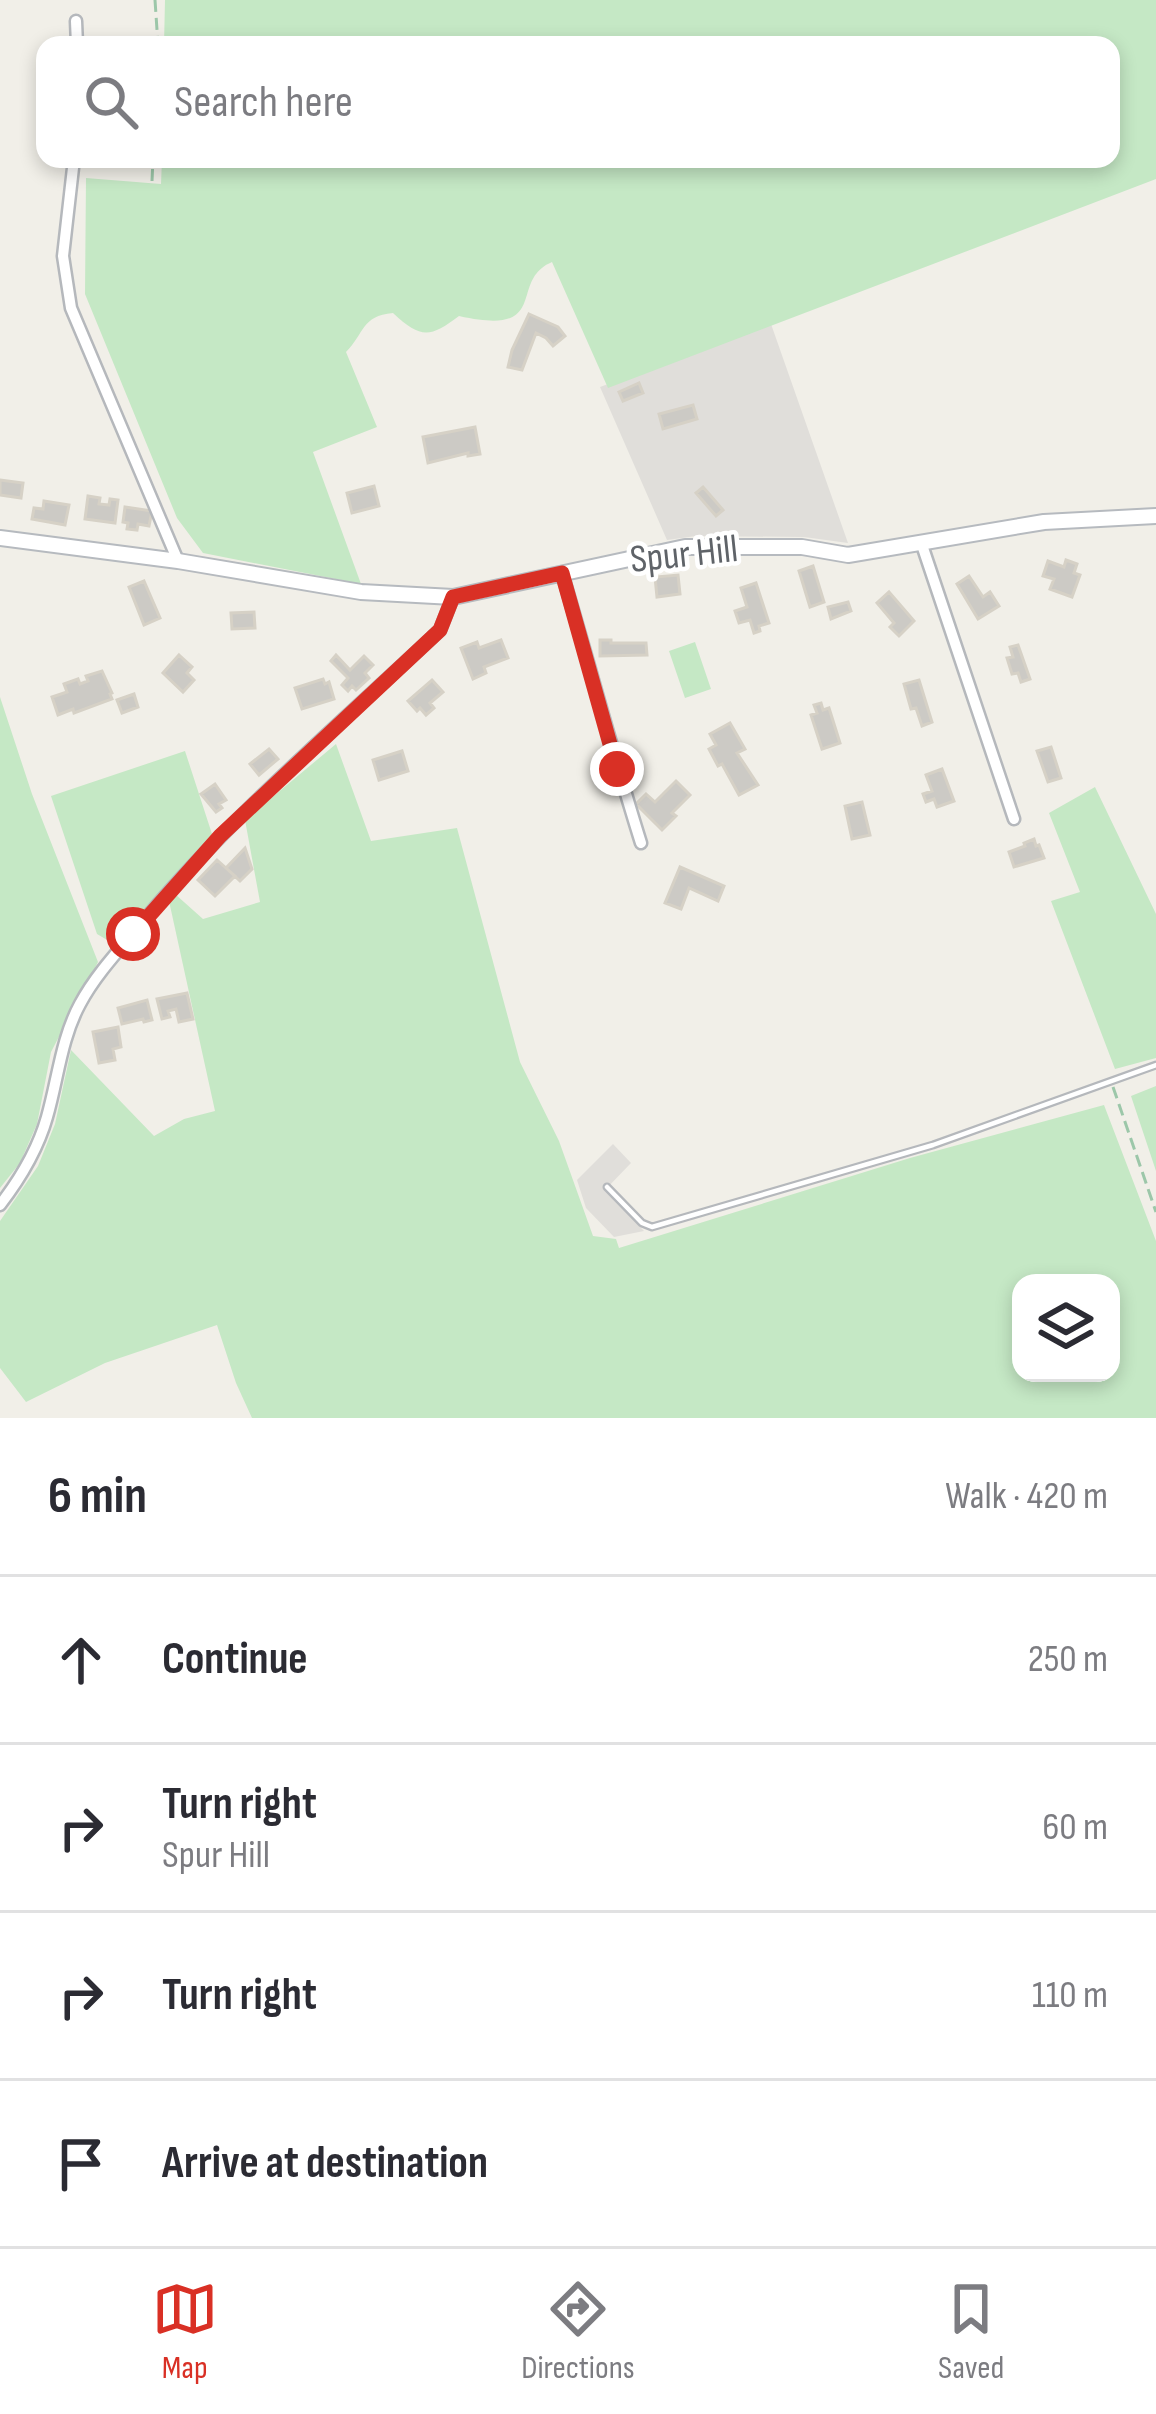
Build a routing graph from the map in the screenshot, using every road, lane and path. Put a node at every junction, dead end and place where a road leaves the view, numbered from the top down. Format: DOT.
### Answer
graph roads {
  1 [pos="155,0"];
  2 [pos="76,21"];
  3 [pos="77,36"];
  4 [pos="157,36"];
  5 [pos="73,168"];
  6 [pos="153,168"];
  7 [pos="152,181"];
  8 [pos="1156,516"];
  9 [pos="0,538"];
  10 [pos="921,542"];
  11 [pos="178,561"];
  12 [pos="562,573"];
  13 [pos="453,597"];
  14 [pos="1014,819"];
  15 [pos="641,843"];
  16 [pos="1156,1065"];
  17 [pos="1111,1080"];
  18 [pos="607,1187"];
  19 [pos="0,1205"];
  20 [pos="1156,1212"];
  1 -- 4 [label="path"];
  2 -- 3 [label="street"];
  5 -- 11 [label="street"];
  6 -- 7 [label="path"];
  8 -- 10 [label="street, Spur Hill"];
  9 -- 11 [label="street, Spur Hill"];
  10 -- 12 [label="street, Spur Hill"];
  10 -- 14 [label="street"];
  11 -- 13 [label="street, Spur Hill"];
  12 -- 13 [label="street, Spur Hill"];
  12 -- 15 [label="street"];
  13 -- 19 [label="street"];
  16 -- 17 [label="lane"];
  17 -- 18 [label="lane"];
  17 -- 20 [label="path"];
}
